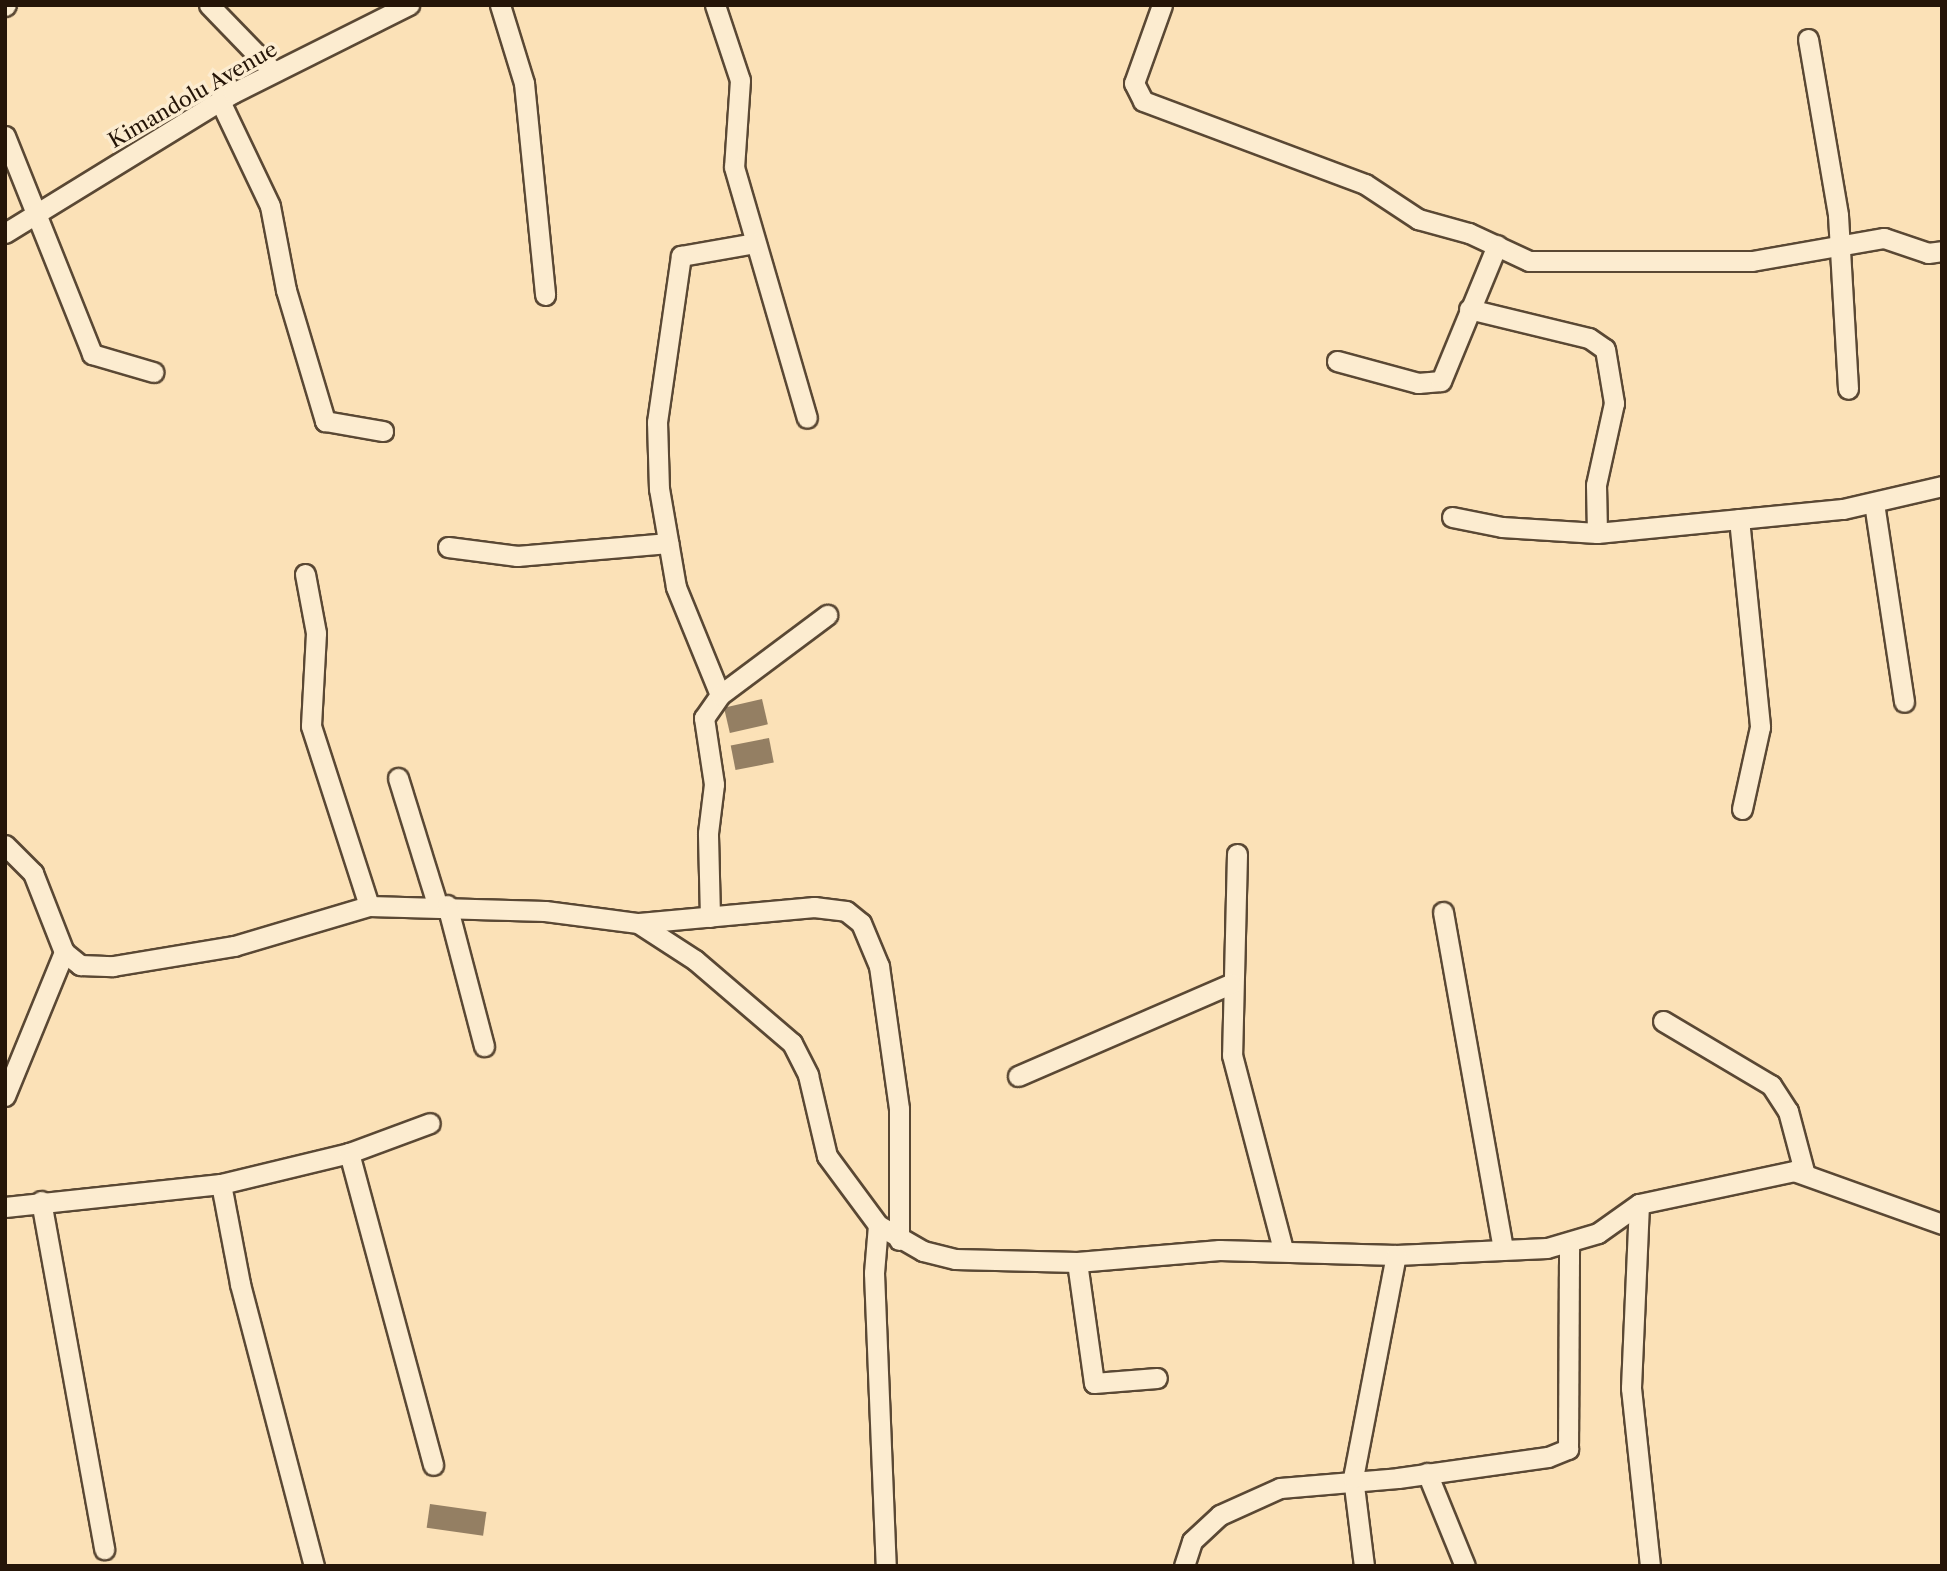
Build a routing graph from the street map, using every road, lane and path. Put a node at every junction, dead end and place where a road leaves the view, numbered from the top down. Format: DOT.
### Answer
graph roads {
  1 [pos="209,5"];
  2 [pos="409,5"];
  3 [pos="500,5"];
  4 [pos="715,5"];
  5 [pos="1162,5"];
  6 [pos="1808,39"];
  7 [pos="274,72"];
  8 [pos="220,101"];
  9 [pos="5,136"];
  10 [pos="37,215"];
  11 [pos="5,233"];
  12 [pos="755,243"];
  13 [pos="1497,245"];
  14 [pos="1839,245"];
  15 [pos="1942,251"];
  16 [pos="545,295"];
  17 [pos="1469,309"];
  18 [pos="1337,360"];
  19 [pos="153,372"];
  20 [pos="1848,389"];
  21 [pos="807,418"];
  22 [pos="383,431"];
  23 [pos="1942,486"];
  24 [pos="1874,503"];
  25 [pos="1452,517"];
  26 [pos="1739,519"];
  27 [pos="1597,533"];
  28 [pos="668,543"];
  29 [pos="448,547"];
  30 [pos="305,574"];
  31 [pos="827,615"];
  32 [pos="720,695"];
  33 [pos="1904,702"];
  34 [pos="398,778"];
  35 [pos="1742,809"];
  36 [pos="5,845"];
  37 [pos="1237,854"];
  38 [pos="442,905"];
  39 [pos="369,906"];
  40 [pos="1443,912"];
  41 [pos="710,917"];
  42 [pos="638,923"];
  43 [pos="64,952"];
  44 [pos="1231,984"];
  45 [pos="1663,1021"];
  46 [pos="484,1046"];
  47 [pos="1017,1076"];
  48 [pos="5,1096"];
  49 [pos="430,1124"];
  50 [pos="349,1153"];
  51 [pos="1804,1171"];
  52 [pos="221,1184"];
  53 [pos="41,1201"];
  54 [pos="1639,1204"];
  55 [pos="5,1207"];
  56 [pos="1942,1224"];
  57 [pos="878,1225"];
  58 [pos="899,1240"];
  59 [pos="1569,1244"];
  60 [pos="1283,1250"];
  61 [pos="1503,1250"];
  62 [pos="1396,1255"];
  63 [pos="1077,1262"];
  64 [pos="1157,1378"];
  65 [pos="433,1465"];
  66 [pos="1427,1473"];
  67 [pos="1353,1478"];
  68 [pos="104,1549"];
  69 [pos="314,1566"];
  70 [pos="886,1566"];
  71 [pos="1184,1566"];
  72 [pos="1364,1566"];
  73 [pos="1465,1566"];
  74 [pos="1650,1566"];
  1 -- 7 [label="street"];
  2 -- 7 [label="street, Kimandolu Avenue"];
  3 -- 16 [label="street"];
  4 -- 12 [label="street"];
  5 -- 13 [label="street"];
  6 -- 14 [label="street"];
  7 -- 8 [label="street, Kimandolu Avenue"];
  8 -- 10 [label="street, Kimandolu Avenue"];
  8 -- 22 [label="street"];
  9 -- 10 [label="street"];
  10 -- 11 [label="street, Kimandolu Avenue"];
  10 -- 19 [label="street"];
  12 -- 21 [label="street"];
  12 -- 28 [label="street"];
  13 -- 14 [label="street"];
  13 -- 17 [label="street"];
  14 -- 15 [label="street"];
  14 -- 20 [label="street"];
  17 -- 18 [label="street"];
  17 -- 27 [label="street"];
  23 -- 24 [label="street"];
  24 -- 26 [label="street"];
  24 -- 33 [label="street"];
  25 -- 27 [label="street"];
  26 -- 27 [label="street"];
  26 -- 35 [label="street"];
  28 -- 29 [label="street"];
  28 -- 32 [label="street"];
  30 -- 39 [label="street"];
  31 -- 32 [label="street"];
  32 -- 41 [label="street"];
  34 -- 38 [label="street"];
  36 -- 43 [label="street"];
  37 -- 44 [label="street"];
  38 -- 39 [label="street"];
  38 -- 42 [label="street"];
  38 -- 46 [label="street"];
  39 -- 43 [label="street"];
  40 -- 61 [label="street"];
  41 -- 42 [label="street"];
  41 -- 58 [label="street"];
  42 -- 57 [label="street"];
  43 -- 48 [label="street"];
  44 -- 47 [label="street"];
  44 -- 60 [label="street"];
  45 -- 51 [label="street"];
  49 -- 50 [label="street"];
  50 -- 52 [label="street"];
  50 -- 65 [label="street"];
  51 -- 54 [label="street"];
  51 -- 56 [label="street"];
  52 -- 53 [label="street"];
  52 -- 69 [label="street"];
  53 -- 55 [label="street"];
  53 -- 68 [label="street"];
  54 -- 59 [label="street"];
  54 -- 74 [label="street"];
  57 -- 58 [label="street"];
  57 -- 70 [label="street"];
  58 -- 63 [label="street"];
  59 -- 61 [label="street"];
  59 -- 66 [label="street"];
  60 -- 62 [label="street"];
  60 -- 63 [label="street"];
  61 -- 62 [label="street"];
  62 -- 67 [label="street"];
  63 -- 64 [label="street"];
  66 -- 67 [label="street"];
  66 -- 73 [label="street"];
  67 -- 71 [label="street"];
  67 -- 72 [label="street"];
}
